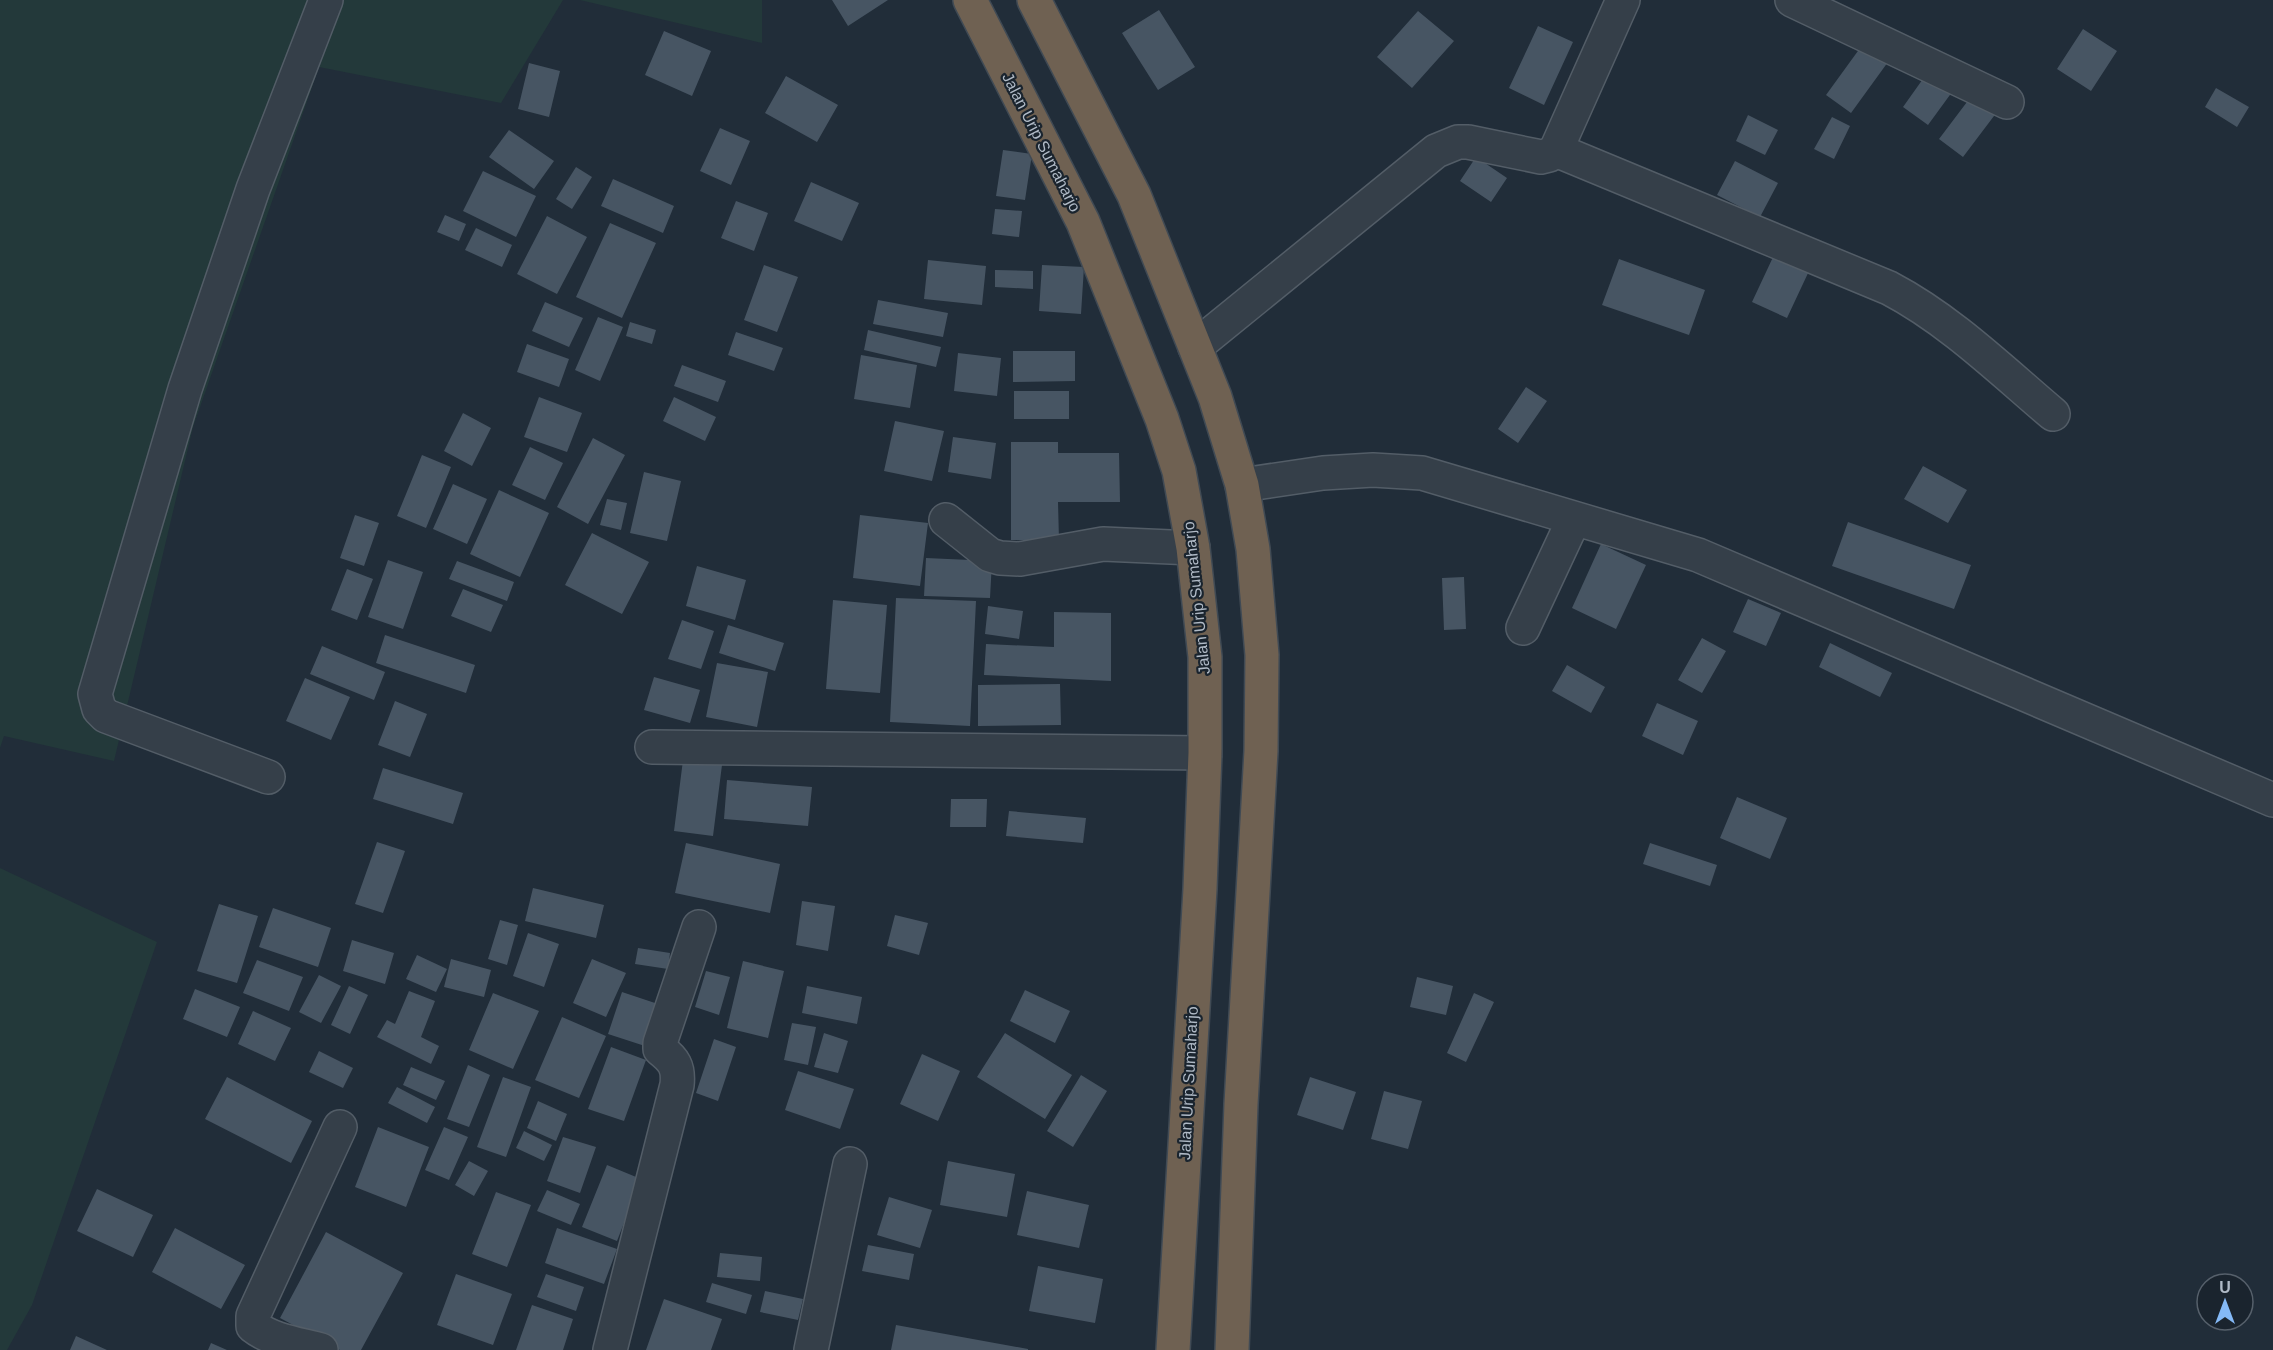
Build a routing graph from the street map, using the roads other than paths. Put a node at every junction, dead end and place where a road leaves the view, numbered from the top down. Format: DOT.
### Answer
graph roads {
  1 [pos="326,0"];
  2 [pos="970,0"];
  3 [pos="1034,0"];
  4 [pos="1623,0"];
  5 [pos="1792,0"];
  6 [pos="2007,102"];
  7 [pos="1556,150"];
  8 [pos="1195,346"];
  9 [pos="2053,414"];
  10 [pos="1242,485"];
  11 [pos="1574,519"];
  12 [pos="946,520"];
  13 [pos="1193,548"];
  14 [pos="1523,628"];
  15 [pos="652,747"];
  16 [pos="1205,753"];
  17 [pos="268,777"];
  18 [pos="2273,800"];
  19 [pos="699,927"];
  20 [pos="340,1127"];
  21 [pos="850,1164"];
  22 [pos="321,1350"];
  23 [pos="610,1350"];
  24 [pos="810,1350"];
  25 [pos="1173,1350"];
  26 [pos="1232,1350"];
  1 -- 17 [label="street"];
  2 -- 13 [label="highway, Jalan Urip Sumaharjo"];
  3 -- 8 [label="highway"];
  4 -- 7 [label="street"];
  5 -- 6 [label="street"];
  7 -- 8 [label="street"];
  7 -- 9 [label="street"];
  8 -- 10 [label="highway"];
  10 -- 11 [label="street"];
  10 -- 26 [label="highway"];
  11 -- 14 [label="street"];
  11 -- 18 [label="street"];
  12 -- 13 [label="street"];
  13 -- 16 [label="highway, Jalan Urip Sumaharjo"];
  15 -- 16 [label="street"];
  16 -- 25 [label="highway, Jalan Urip Sumaharjo"];
  19 -- 23 [label="street"];
  20 -- 22 [label="street"];
  21 -- 24 [label="street"];
}
